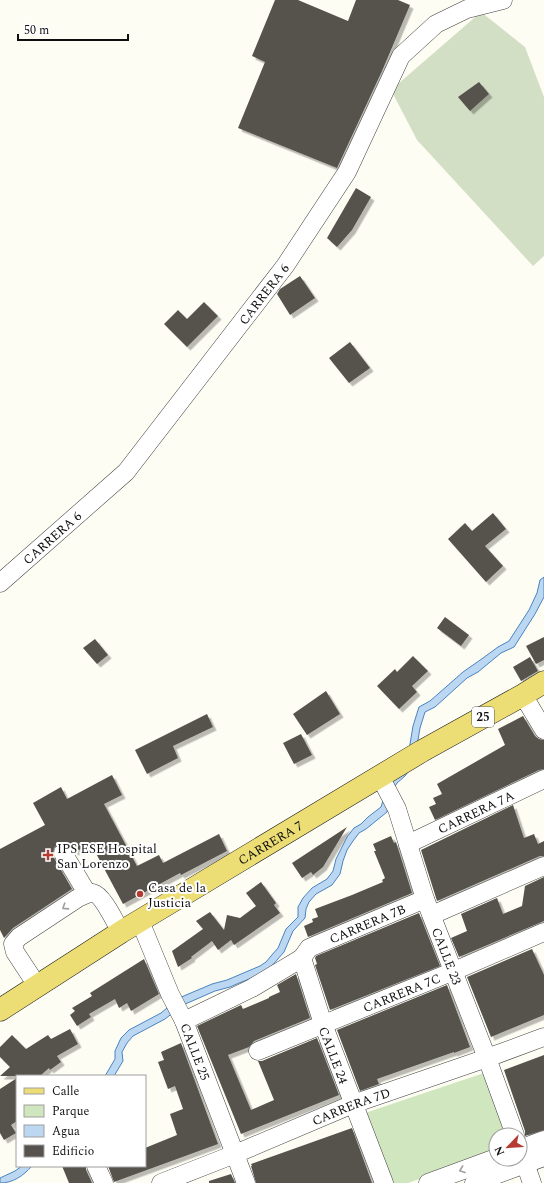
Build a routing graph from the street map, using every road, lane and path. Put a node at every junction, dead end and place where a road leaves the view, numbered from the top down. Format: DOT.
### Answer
graph roads {
  1 [pos="503,0"];
  2 [pos="0,583"];
  3 [pos="544,682"];
  4 [pos="523,696"];
  5 [pos="544,730"];
  6 [pos="544,779"];
  7 [pos="382,782"];
  8 [pos="408,844"];
  9 [pos="63,852"];
  10 [pos="544,866"];
  11 [pos="87,893"];
  12 [pos="425,899"];
  13 [pos="432,916"];
  14 [pos="140,921"];
  15 [pos="121,932"];
  16 [pos="544,932"];
  17 [pos="306,953"];
  18 [pos="454,970"];
  19 [pos="38,987"];
  20 [pos="0,1010"];
  21 [pos="183,1018"];
  22 [pos="323,1024"];
  23 [pos="544,1037"];
  24 [pos="258,1051"];
  25 [pos="487,1058"];
  26 [pos="353,1104"];
  27 [pos="512,1127"];
  28 [pos="544,1140"];
  29 [pos="528,1150"];
  30 [pos="235,1154"];
  31 [pos="528,1155"];
  32 [pos="544,1157"];
  33 [pos="488,1161"];
  34 [pos="96,1167"];
  35 [pos="500,1167"];
  36 [pos="526,1167"];
  37 [pos="104,1183"];
  38 [pos="161,1183"];
  39 [pos="246,1183"];
  40 [pos="384,1183"];
  41 [pos="428,1183"];
  42 [pos="474,1183"];
  43 [pos="532,1183"];
  1 -- 2 [label="street, CARRERA 6"];
  3 -- 4 [label="main road, CARRERA 7 / 25"];
  4 -- 5 [label="street"];
  4 -- 7 [label="main road, CARRERA 7 / 25"];
  6 -- 8 [label="street, CARRERA 7A"];
  7 -- 8 [label="street, CALLE 23"];
  7 -- 14 [label="main road, CARRERA 7 / 25"];
  8 -- 12 [label="street, CALLE 23"];
  9 -- 11 [label="street"];
  10 -- 13 [label="street"];
  11 -- 15 [label="street"];
  11 -- 19 [label="street, one-way"];
  12 -- 13 [label="street, CALLE 23"];
  12 -- 17 [label="street, CARRERA 7B"];
  13 -- 18 [label="street, CALLE 23"];
  14 -- 15 [label="main road, CARRERA 7 / 25"];
  14 -- 21 [label="street, CALLE 25"];
  15 -- 19 [label="main road, CARRERA 7 / 25"];
  16 -- 18 [label="street, CARRERA 7C"];
  17 -- 21 [label="street, CARRERA 7B"];
  17 -- 22 [label="street, CALLE 24"];
  18 -- 22 [label="street, CARRERA 7C"];
  18 -- 25 [label="street, CALLE 23"];
  19 -- 20 [label="main road, CARRERA 7 / 25"];
  21 -- 30 [label="street, CALLE 25"];
  22 -- 24 [label="street, CARRERA 7C"];
  22 -- 26 [label="street, CALLE 24"];
  23 -- 25 [label="street, CARRERA 7D"];
  25 -- 26 [label="street, CARRERA 7D"];
  25 -- 27 [label="street, CALLE 23"];
  26 -- 30 [label="street, CARRERA 7D"];
  26 -- 40 [label="street, CALLE 24"];
  28 -- 29 [label="street"];
  30 -- 38 [label="street, CARRERA 7D"];
  30 -- 39 [label="street, CALLE 25"];
  31 -- 32 [label="street"];
  33 -- 41 [label="street, one-way"];
  34 -- 37 [label="street"];
  35 -- 42 [label="street"];
  36 -- 43 [label="street"];
}
